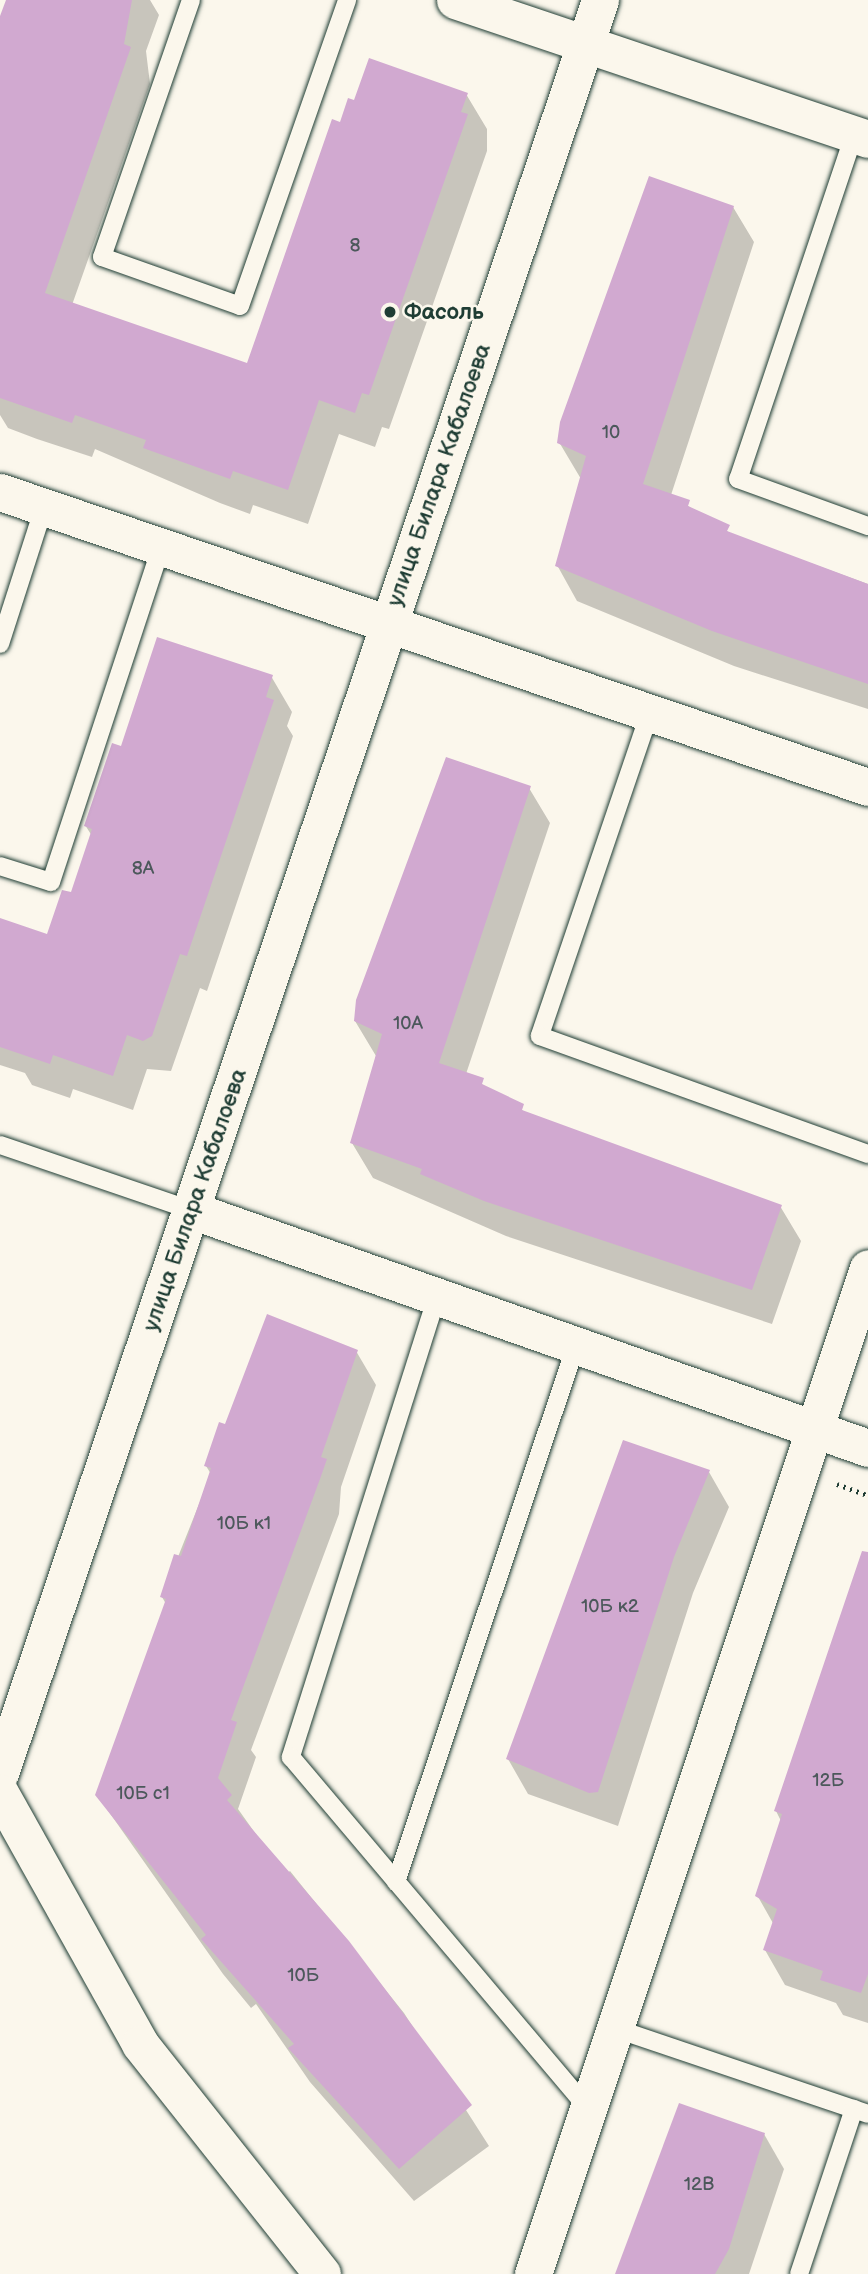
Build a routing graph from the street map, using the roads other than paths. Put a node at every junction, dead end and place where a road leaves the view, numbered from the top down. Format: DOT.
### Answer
graph roads {
  1 [pos="191,0"];
  2 [pos="347,0"];
  3 [pos="455,0"];
  4 [pos="600,0"];
  5 [pos="584,46"];
  6 [pos="861,137"];
  7 [pos="0,492"];
  8 [pos="44,507"];
  9 [pos="868,526"];
  10 [pos="160,547"];
  11 [pos="388,626"];
  12 [pos="0,644"];
  13 [pos="649,715"];
  14 [pos="868,787"];
  15 [pos="0,866"];
  16 [pos="0,1145"];
  17 [pos="868,1154"];
  18 [pos="191,1210"];
  19 [pos="868,1268"];
  20 [pos="437,1296"];
  21 [pos="576,1345"];
  22 [pos="813,1428"];
  23 [pos="868,1448"];
  24 [pos="0,1773"];
  25 [pos="0,1793"];
  26 [pos="396,1882"];
  27 [pos="614,2028"];
  28 [pos="587,2109"];
  29 [pos="861,2112"];
  30 [pos="322,2274"];
  31 [pos="533,2274"];
  32 [pos="799,2274"];
  1 -- 2 [label="lane"];
  3 -- 5 [label="street"];
  4 -- 5 [label="street, улица Билара Кабалоева"];
  5 -- 6 [label="street"];
  5 -- 11 [label="street, улица Билара Кабалоева"];
  6 -- 9 [label="lane"];
  7 -- 8 [label="street, улица Билара Кабалоева"];
  8 -- 10 [label="street, улица Билара Кабалоева"];
  8 -- 12 [label="lane"];
  10 -- 11 [label="street, улица Билара Кабалоева"];
  10 -- 15 [label="lane"];
  11 -- 13 [label="street, улица Билара Кабалоева"];
  11 -- 18 [label="street, улица Билара Кабалоева"];
  13 -- 14 [label="street, улица Билара Кабалоева"];
  13 -- 17 [label="lane"];
  16 -- 18 [label="lane"];
  18 -- 20 [label="street"];
  18 -- 24 [label="street, улица Билара Кабалоева"];
  19 -- 22 [label="street"];
  20 -- 21 [label="street"];
  20 -- 26 [label="lane"];
  21 -- 22 [label="street"];
  21 -- 26 [label="lane"];
  22 -- 23 [label="street"];
  22 -- 27 [label="street"];
  25 -- 30 [label="street"];
  26 -- 28 [label="lane"];
  27 -- 28 [label="street"];
  27 -- 29 [label="lane"];
  28 -- 31 [label="street"];
  29 -- 32 [label="lane"];
}
